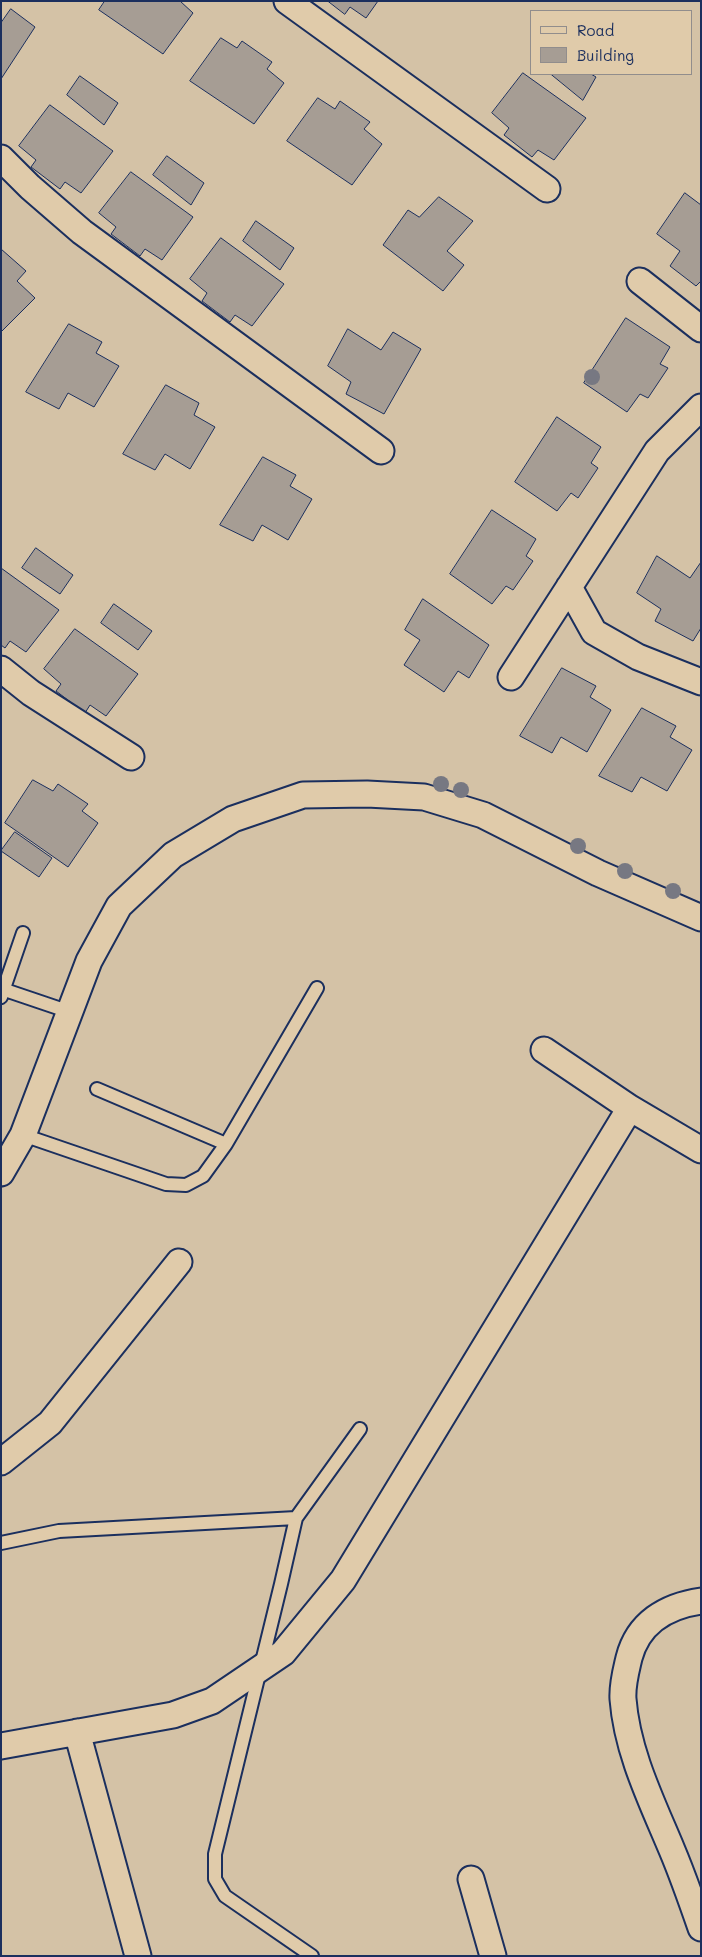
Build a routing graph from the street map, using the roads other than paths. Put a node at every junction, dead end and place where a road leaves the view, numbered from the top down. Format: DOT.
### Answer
graph roads {
  1 [pos="287,1"];
  2 [pos="1,158"];
  3 [pos="547,189"];
  4 [pos="640,281"];
  5 [pos="701,328"];
  6 [pos="701,407"];
  7 [pos="381,451"];
  8 [pos="570,587"];
  9 [pos="1,669"];
  10 [pos="511,677"];
  11 [pos="701,682"];
  12 [pos="131,757"];
  13 [pos="701,918"];
  14 [pos="23,933"];
  15 [pos="317,988"];
  16 [pos="3,993"];
  17 [pos="70,1012"];
  18 [pos="544,1050"];
  19 [pos="97,1089"];
  20 [pos="630,1108"];
  21 [pos="23,1135"];
  22 [pos="226,1144"];
  23 [pos="701,1150"];
  24 [pos="1,1173"];
  25 [pos="179,1262"];
  26 [pos="360,1429"];
  27 [pos="1,1462"];
  28 [pos="296,1518"];
  29 [pos="1,1543"];
  30 [pos="701,1601"];
  31 [pos="260,1670"];
  32 [pos="77,1732"];
  33 [pos="1,1746"];
  34 [pos="471,1879"];
  35 [pos="701,1928"];
  36 [pos="138,1956"];
  37 [pos="312,1956"];
  38 [pos="493,1956"];
  1 -- 3 [label="street"];
  2 -- 7 [label="street"];
  4 -- 5 [label="street"];
  6 -- 8 [label="street"];
  8 -- 10 [label="street"];
  8 -- 11 [label="street"];
  9 -- 12 [label="street"];
  13 -- 17 [label="street"];
  14 -- 16 [label="lane"];
  15 -- 22 [label="lane"];
  16 -- 17 [label="lane"];
  17 -- 21 [label="street"];
  18 -- 20 [label="street"];
  19 -- 22 [label="lane"];
  20 -- 23 [label="street"];
  20 -- 31 [label="street"];
  21 -- 22 [label="lane"];
  21 -- 24 [label="street"];
  25 -- 27 [label="street"];
  26 -- 28 [label="lane"];
  28 -- 29 [label="lane"];
  28 -- 31 [label="lane"];
  30 -- 35 [label="street"];
  31 -- 32 [label="street"];
  31 -- 37 [label="lane"];
  32 -- 33 [label="street"];
  32 -- 36 [label="street"];
  34 -- 38 [label="street"];
}
